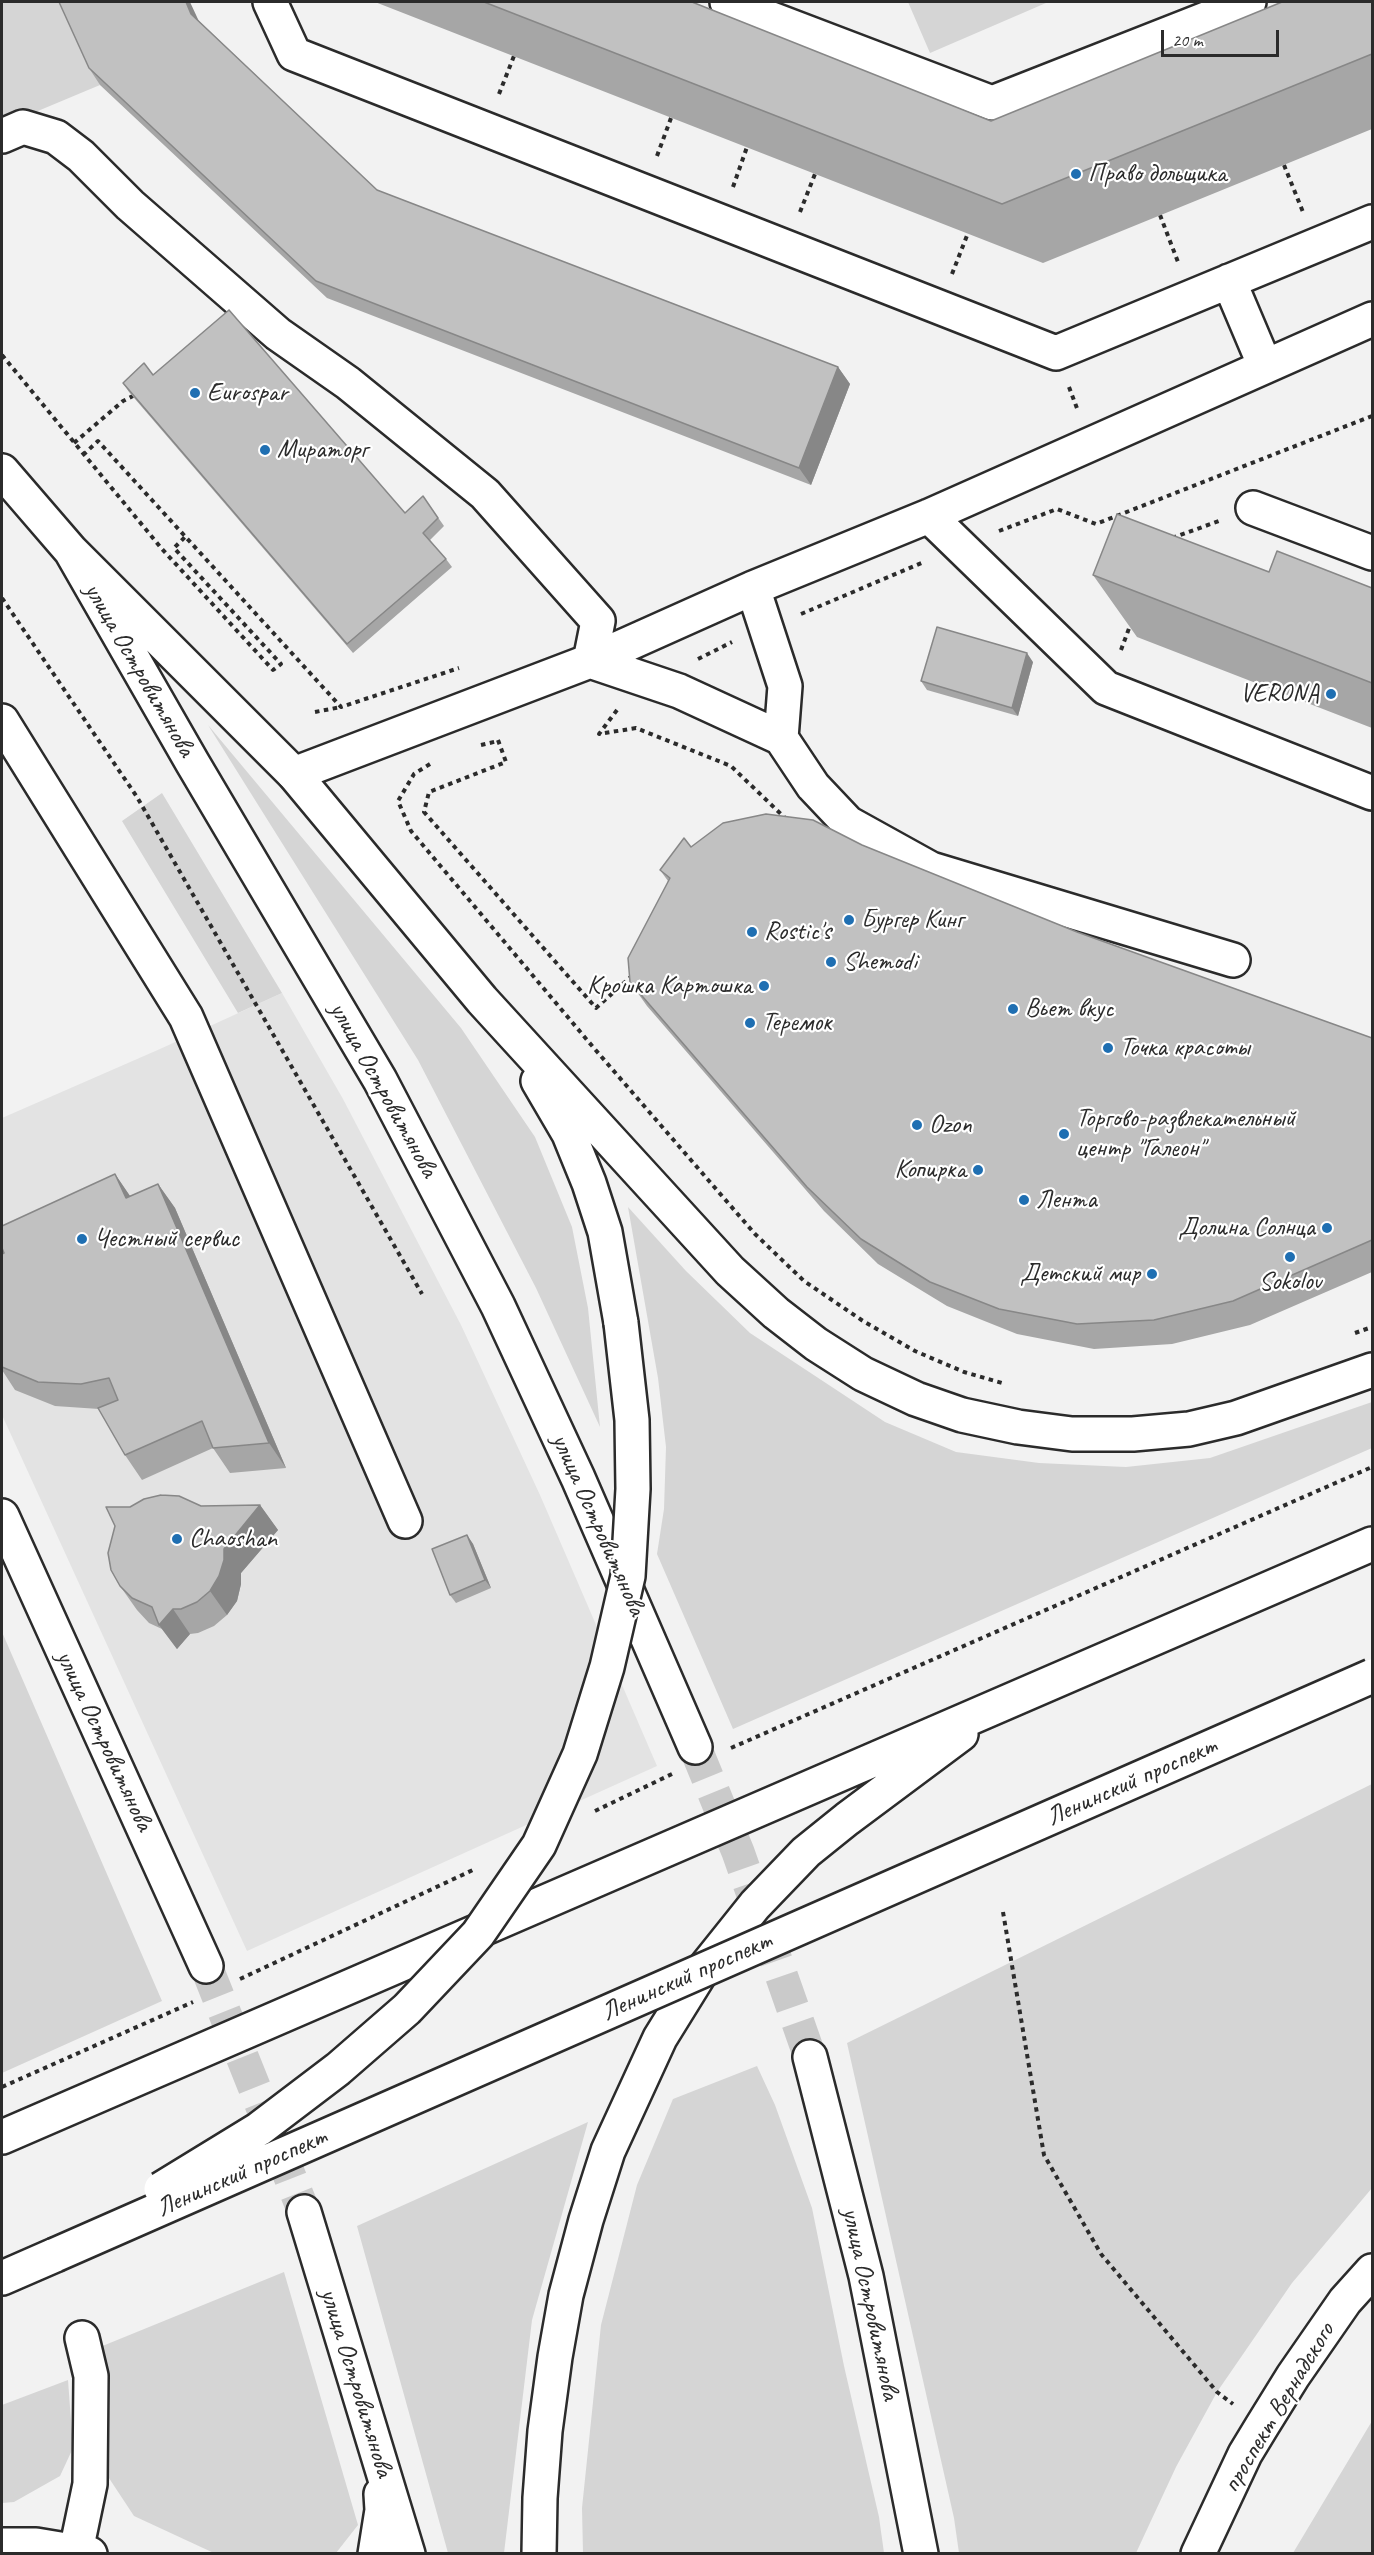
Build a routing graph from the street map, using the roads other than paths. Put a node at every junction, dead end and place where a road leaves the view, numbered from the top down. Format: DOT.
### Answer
graph roads {
  1 [pos="270,2"];
  2 [pos="728,2"];
  3 [pos="1249,2"];
  4 [pos="2,136"];
  5 [pos="1372,222"];
  6 [pos="1229,281"];
  7 [pos="1372,318"];
  8 [pos="1265,366"];
  9 [pos="2,471"];
  10 [pos="1253,507"];
  11 [pos="928,516"];
  12 [pos="71,551"];
  13 [pos="1372,553"];
  14 [pos="753,588"];
  15 [pos="590,661"];
  16 [pos="2,721"];
  17 [pos="781,738"];
  18 [pos="294,774"];
  19 [pos="1372,793"];
  20 [pos="1233,960"];
  21 [pos="482,1000"];
  22 [pos="1372,1370"];
  23 [pos="2,1516"];
  24 [pos="405,1521"];
  25 [pos="1372,1544"];
  26 [pos="1372,1676"];
  27 [pos="1006,1701"];
  28 [pos="695,1747"];
  29 [pos="206,1965"];
  30 [pos="810,2056"];
  31 [pos="2,2137"];
  32 [pos="304,2212"];
  33 [pos="55,2255"];
  34 [pos="1372,2271"];
  35 [pos="2,2278"];
  36 [pos="82,2338"];
  37 [pos="376,2447"];
  38 [pos="2,2545"];
  39 [pos="83,2552"];
  40 [pos="375,2553"];
  41 [pos="408,2553"];
  42 [pos="539,2553"];
  43 [pos="921,2553"];
  44 [pos="1198,2553"];
  1 -- 6 [label="main road"];
  2 -- 3 [label="main road"];
  4 -- 15 [label="main road"];
  5 -- 6 [label="main road"];
  6 -- 8 [label="main road"];
  7 -- 8 [label="main road"];
  8 -- 11 [label="main road"];
  9 -- 12 [label="main road, улица Островитянова"];
  10 -- 13 [label="main road"];
  11 -- 14 [label="main road"];
  11 -- 19 [label="main road"];
  12 -- 18 [label="main road"];
  12 -- 28 [label="main road, улица Островитянова"];
  14 -- 15 [label="main road"];
  14 -- 17 [label="main road"];
  15 -- 17 [label="main road"];
  15 -- 18 [label="main road"];
  16 -- 24 [label="main road"];
  17 -- 20 [label="main road"];
  18 -- 21 [label="main road"];
  21 -- 22 [label="main road"];
  21 -- 33 [label="main road, bridge"];
  23 -- 29 [label="main road, улица Островитянова"];
  25 -- 27 [label="main road"];
  26 -- 33 [label="main road, Ленинский проспект, bridge"];
  27 -- 31 [label="main road"];
  27 -- 42 [label="main road"];
  30 -- 43 [label="main road, улица Островитянова"];
  32 -- 37 [label="main road, улица Островитянова"];
  33 -- 35 [label="main road, Ленинский проспект"];
  34 -- 44 [label="main road, проспект Вернадского"];
  36 -- 39 [label="main road"];
  37 -- 40 [label="main road"];
  37 -- 41 [label="main road, улица Островитянова"];
  38 -- 39 [label="main road"];
}
